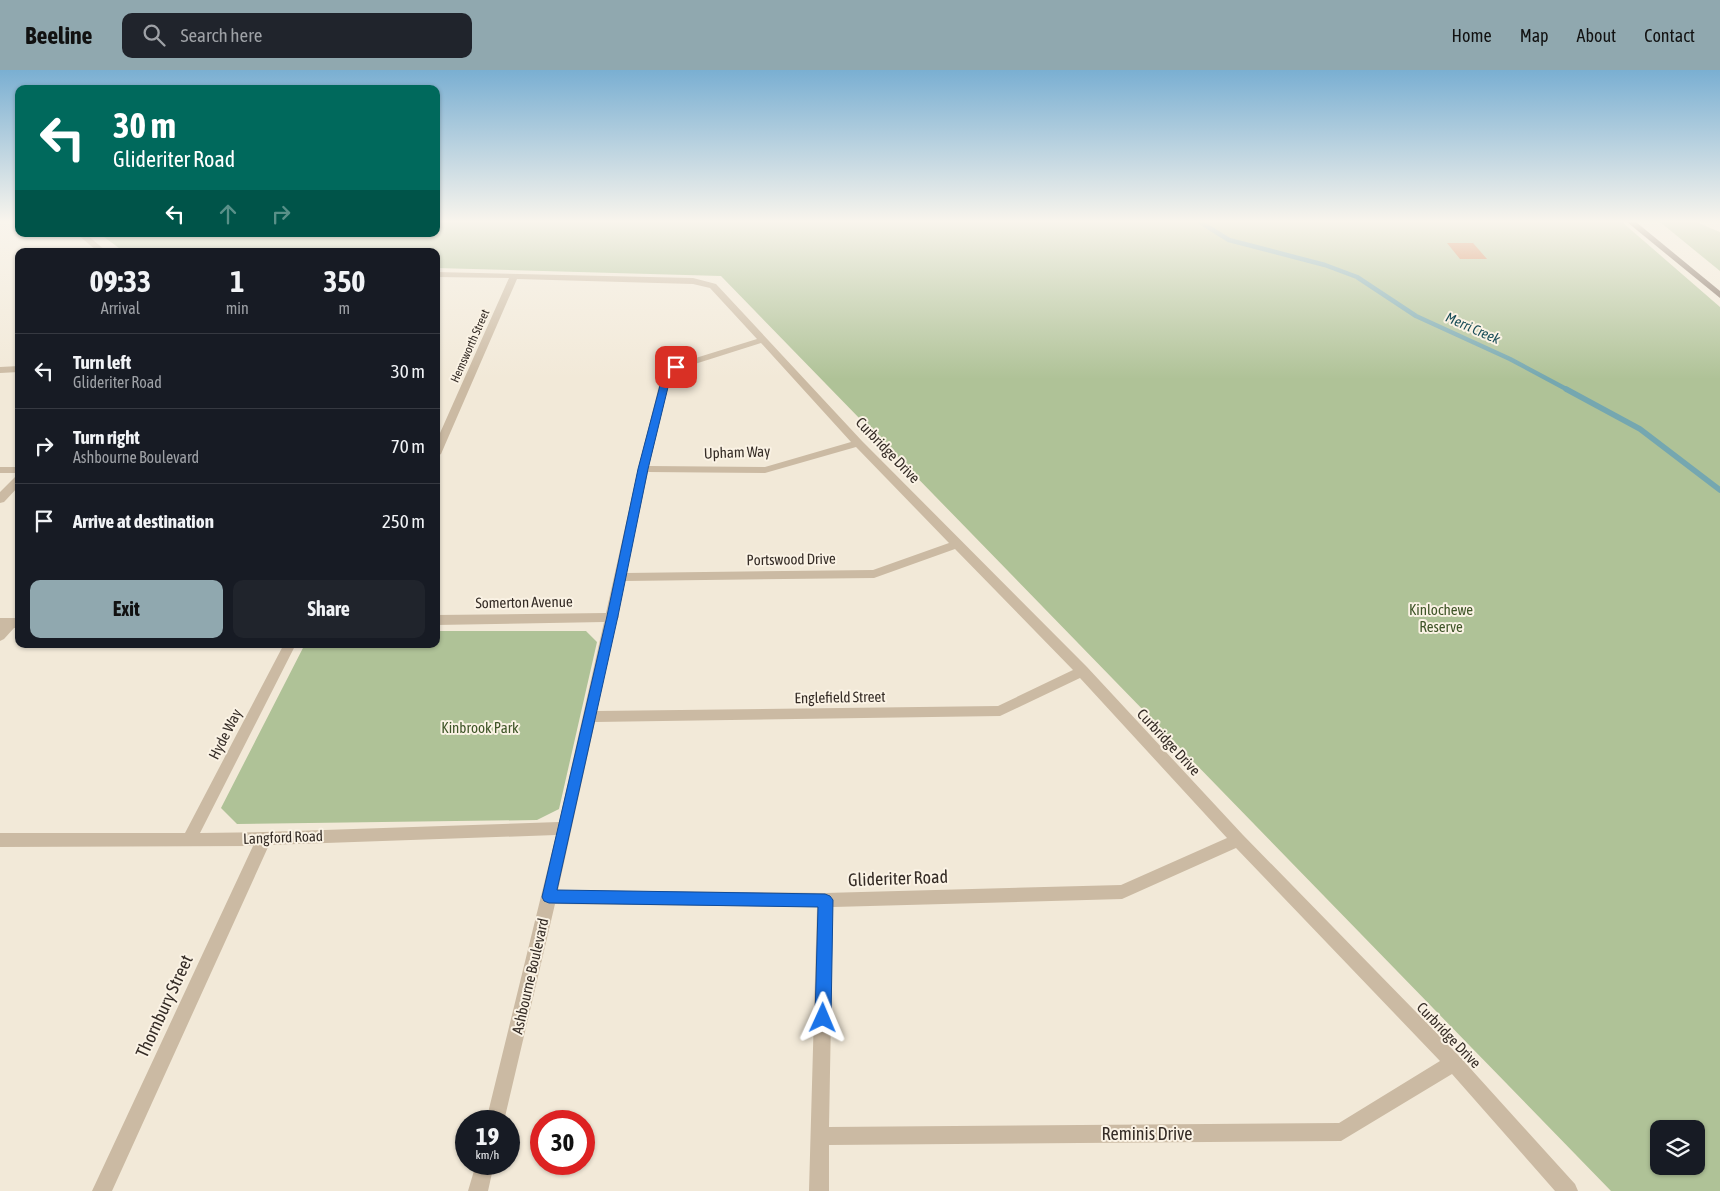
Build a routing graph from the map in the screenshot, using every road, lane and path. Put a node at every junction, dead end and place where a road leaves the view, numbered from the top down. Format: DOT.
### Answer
graph roads {
  1 [pos="448,274"];
  2 [pos="1695,274"];
  3 [pos="514,276"];
  4 [pos="1720,295"];
  5 [pos="762,340"];
  6 [pos="0,370"];
  7 [pos="15,370"];
  8 [pos="858,443"];
  9 [pos="440,445"];
  10 [pos="643,469"];
  11 [pos="0,470"];
  12 [pos="15,470"];
  13 [pos="15,483"];
  14 [pos="0,499"];
  15 [pos="958,544"];
  16 [pos="620,577"];
  17 [pos="613,616"];
  18 [pos="440,620"];
  19 [pos="10,623"];
  20 [pos="0,636"];
  21 [pos="288,648"];
  22 [pos="1082,671"];
  23 [pos="590,717"];
  24 [pos="565,828"];
  25 [pos="189,839"];
  26 [pos="264,839"];
  27 [pos="0,840"];
  28 [pos="1238,840"];
  29 [pos="549,897"];
  30 [pos="825,900"];
  31 [pos="1454,1063"];
  32 [pos="498,1110"];
  33 [pos="820,1136"];
  34 [pos="482,1175"];
  35 [pos="102,1191"];
  36 [pos="478,1191"];
  37 [pos="819,1191"];
  38 [pos="1568,1191"];
  1 -- 3 [label="street, Curbridge Drive"];
  2 -- 4 [label="main road"];
  3 -- 5 [label="street, Curbridge Drive"];
  3 -- 9 [label="street, Hemsworth Street"];
  5 -- 8 [label="street, Curbridge Drive"];
  5 -- 10 [label="street, Ashbourne Boulevard"];
  6 -- 7 [label="street"];
  8 -- 10 [label="street, Upham Way"];
  8 -- 15 [label="street, Curbridge Drive"];
  10 -- 16 [label="street, Ashbourne Boulevard"];
  11 -- 12 [label="street"];
  13 -- 14 [label="street"];
  15 -- 16 [label="street, Portswood Drive"];
  15 -- 22 [label="street, Curbridge Drive"];
  16 -- 17 [label="street, Ashbourne Boulevard"];
  17 -- 18 [label="street, Somerton Avenue"];
  17 -- 23 [label="street, Ashbourne Boulevard"];
  19 -- 20 [label="street"];
  21 -- 25 [label="street, Hyde Way"];
  22 -- 23 [label="street, Englefield Street"];
  22 -- 28 [label="street, Curbridge Drive"];
  23 -- 24 [label="street, Ashbourne Boulevard"];
  24 -- 26 [label="street, Langford Road"];
  24 -- 29 [label="street, Ashbourne Boulevard"];
  25 -- 26 [label="street, Langford Road"];
  25 -- 27 [label="street, Langford Road"];
  26 -- 35 [label="street, Thornbury Street"];
  28 -- 30 [label="street, Glideriter Road"];
  28 -- 31 [label="street, Curbridge Drive"];
  29 -- 30 [label="street, Glideriter Road"];
  29 -- 32 [label="street, Ashbourne Boulevard"];
  30 -- 33 [label="street"];
  31 -- 33 [label="street, Reminis Drive"];
  31 -- 38 [label="street, Curbridge Drive"];
  33 -- 37 [label="street"];
  34 -- 36 [label="street"];
}
